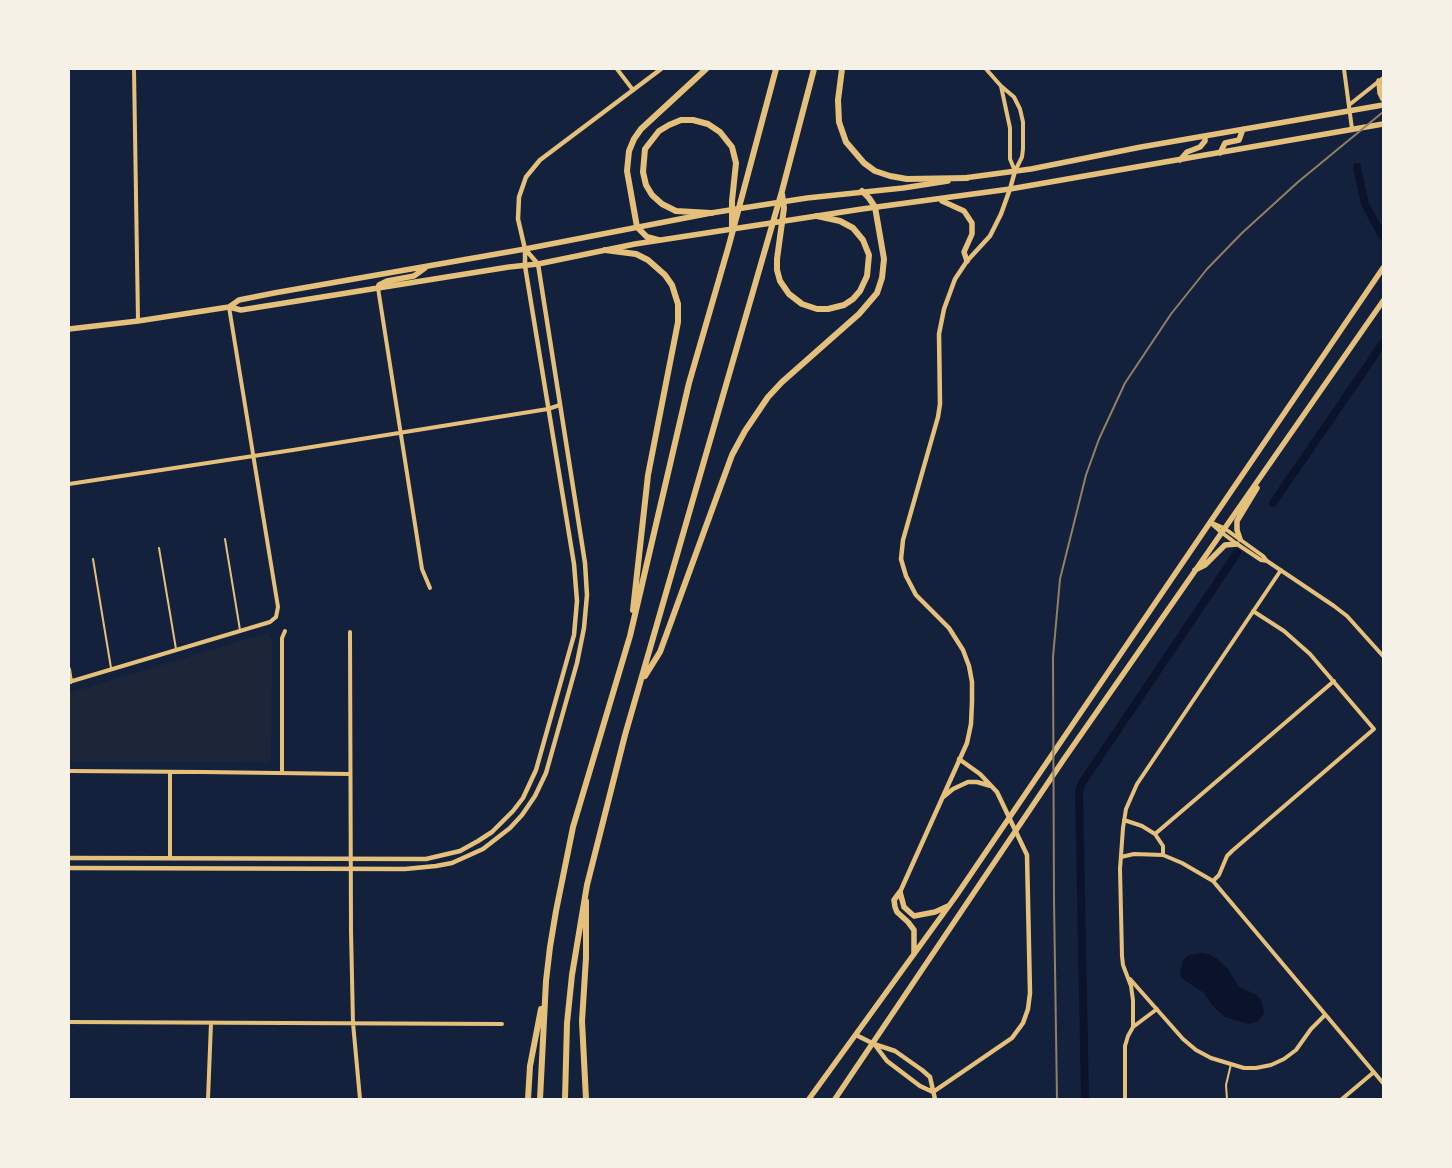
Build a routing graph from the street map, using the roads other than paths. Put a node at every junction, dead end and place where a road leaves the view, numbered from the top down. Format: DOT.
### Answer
graph roads {
  1 [pos="134,69"];
  2 [pos="617,69"];
  3 [pos="661,69"];
  4 [pos="706,69"];
  5 [pos="776,69"];
  6 [pos="814,69"];
  7 [pos="842,69"];
  8 [pos="986,69"];
  9 [pos="1344,69"];
  10 [pos="1381,79"];
  11 [pos="1002,86"];
  12 [pos="633,90"];
  13 [pos="1383,99"];
  14 [pos="1383,105"];
  15 [pos="1349,108"];
  16 [pos="1383,124"];
  17 [pos="1244,129"];
  18 [pos="1352,129"];
  19 [pos="1205,136"];
  20 [pos="1220,153"];
  21 [pos="1180,160"];
  22 [pos="1017,171"];
  23 [pos="967,178"];
  24 [pos="1010,189"];
  25 [pos="782,191"];
  26 [pos="862,191"];
  27 [pos="940,200"];
  28 [pos="875,207"];
  29 [pos="711,213"];
  30 [pos="817,216"];
  31 [pos="637,227"];
  32 [pos="732,236"];
  33 [pos="658,240"];
  34 [pos="525,249"];
  35 [pos="605,250"];
  36 [pos="967,261"];
  37 [pos="538,264"];
  38 [pos="429,266"];
  39 [pos="525,266"];
  40 [pos="1383,268"];
  41 [pos="378,288"];
  42 [pos="1383,300"];
  43 [pos="229,307"];
  44 [pos="138,321"];
  45 [pos="69,330"];
  46 [pos="560,406"];
  47 [pos="548,409"];
  48 [pos="401,432"];
  49 [pos="254,456"];
  50 [pos="1275,456"];
  51 [pos="69,484"];
  52 [pos="1210,522"];
  53 [pos="1222,530"];
  54 [pos="225,538"];
  55 [pos="1238,542"];
  56 [pos="159,548"];
  57 [pos="93,559"];
  58 [pos="1281,570"];
  59 [pos="1193,572"];
  60 [pos="430,588"];
  61 [pos="1253,611"];
  62 [pos="240,630"];
  63 [pos="285,631"];
  64 [pos="350,632"];
  65 [pos="630,636"];
  66 [pos="176,649"];
  67 [pos="1383,656"];
  68 [pos="69,668"];
  69 [pos="111,670"];
  70 [pos="1334,681"];
  71 [pos="70,682"];
  72 [pos="640,683"];
  73 [pos="959,759"];
  74 [pos="69,772"];
  75 [pos="170,772"];
  76 [pos="282,773"];
  77 [pos="350,774"];
  78 [pos="992,786"];
  79 [pos="941,798"];
  80 [pos="1124,820"];
  81 [pos="1155,834"];
  82 [pos="1163,855"];
  83 [pos="1122,857"];
  84 [pos="69,858"];
  85 [pos="170,858"];
  86 [pos="350,859"];
  87 [pos="69,868"];
  88 [pos="350,868"];
  89 [pos="1213,881"];
  90 [pos="587,885"];
  91 [pos="900,892"];
  92 [pos="950,904"];
  93 [pos="914,954"];
  94 [pos="1128,976"];
  95 [pos="546,981"];
  96 [pos="1157,1009"];
  97 [pos="1325,1015"];
  98 [pos="69,1022"];
  99 [pos="211,1023"];
  100 [pos="353,1023"];
  101 [pos="502,1024"];
  102 [pos="1133,1027"];
  103 [pos="856,1035"];
  104 [pos="874,1044"];
  105 [pos="1231,1064"];
  106 [pos="1374,1072"];
  107 [pos="1383,1083"];
  108 [pos="933,1092"];
  109 [pos="208,1099"];
  110 [pos="360,1099"];
  111 [pos="528,1099"];
  112 [pos="540,1099"];
  113 [pos="565,1099"];
  114 [pos="586,1099"];
  115 [pos="809,1099"];
  116 [pos="835,1099"];
  117 [pos="935,1099"];
  118 [pos="1125,1099"];
  119 [pos="1227,1099"];
  120 [pos="1342,1099"];
  1 -- 44 [label="street"];
  2 -- 12 [label="street"];
  3 -- 12 [label="street"];
  4 -- 31 [label="highway"];
  5 -- 32 [label="highway"];
  6 -- 25 [label="highway"];
  7 -- 23 [label="highway"];
  8 -- 11 [label="street"];
  9 -- 15 [label="street"];
  10 -- 13 [label="main road"];
  10 -- 15 [label="street"];
  11 -- 22 [label="street"];
  11 -- 22 [label="street"];
  12 -- 34 [label="street"];
  14 -- 15 [label="main road"];
  15 -- 17 [label="main road"];
  15 -- 18 [label="street"];
  16 -- 18 [label="main road"];
  17 -- 19 [label="main road"];
  17 -- 20 [label="main road"];
  18 -- 20 [label="main road"];
  19 -- 21 [label="main road"];
  19 -- 22 [label="main road"];
  20 -- 21 [label="main road"];
  21 -- 24 [label="main road"];
  22 -- 23 [label="main road"];
  22 -- 24 [label="street"];
  23 -- 26 [label="main road"];
  24 -- 27 [label="main road"];
  24 -- 36 [label="street"];
  25 -- 30 [label="highway"];
  25 -- 72 [label="highway"];
  26 -- 28 [label="highway"];
  26 -- 29 [label="main road"];
  27 -- 28 [label="main road"];
  27 -- 36 [label="main road"];
  28 -- 30 [label="main road"];
  28 -- 72 [label="highway"];
  29 -- 31 [label="main road"];
  29 -- 32 [label="highway"];
  30 -- 33 [label="main road"];
  31 -- 33 [label="highway"];
  31 -- 34 [label="main road"];
  32 -- 65 [label="highway"];
  33 -- 35 [label="main road"];
  34 -- 37 [label="street"];
  34 -- 38 [label="main road"];
  34 -- 39 [label="street"];
  35 -- 37 [label="main road"];
  35 -- 65 [label="highway"];
  36 -- 73 [label="street"];
  37 -- 39 [label="main road"];
  37 -- 46 [label="street"];
  38 -- 41 [label="main road"];
  38 -- 43 [label="main road"];
  39 -- 41 [label="main road"];
  39 -- 47 [label="street"];
  40 -- 52 [label="main road"];
  41 -- 43 [label="main road"];
  41 -- 48 [label="street"];
  42 -- 50 [label="main road"];
  43 -- 44 [label="main road"];
  43 -- 49 [label="street"];
  44 -- 45 [label="main road"];
  46 -- 47 [label="street"];
  46 -- 88 [label="street"];
  47 -- 48 [label="street"];
  47 -- 86 [label="street"];
  48 -- 49 [label="street"];
  48 -- 60 [label="street"];
  49 -- 51 [label="street"];
  49 -- 62 [label="street"];
  50 -- 53 [label="main road"];
  50 -- 55 [label="main road"];
  52 -- 53 [label="street"];
  52 -- 92 [label="main road"];
  53 -- 55 [label="street"];
  53 -- 59 [label="main road"];
  54 -- 62 [label="lane"];
  55 -- 58 [label="street"];
  55 -- 59 [label="main road"];
  56 -- 66 [label="lane"];
  57 -- 69 [label="lane"];
  58 -- 61 [label="street"];
  58 -- 67 [label="street"];
  59 -- 104 [label="main road"];
  61 -- 70 [label="street"];
  61 -- 80 [label="street"];
  62 -- 66 [label="street"];
  63 -- 76 [label="street"];
  64 -- 77 [label="street"];
  65 -- 95 [label="highway"];
  66 -- 69 [label="street"];
  68 -- 71 [label="street"];
  69 -- 71 [label="street"];
  70 -- 81 [label="street"];
  70 -- 89 [label="street"];
  72 -- 90 [label="highway"];
  73 -- 78 [label="street"];
  73 -- 79 [label="street"];
  74 -- 75 [label="street"];
  75 -- 76 [label="street"];
  75 -- 85 [label="street"];
  76 -- 77 [label="street"];
  77 -- 86 [label="street"];
  78 -- 79 [label="street"];
  78 -- 108 [label="street"];
  79 -- 91 [label="street"];
  80 -- 81 [label="street"];
  80 -- 83 [label="street"];
  81 -- 82 [label="street"];
  82 -- 83 [label="street"];
  82 -- 89 [label="street"];
  83 -- 94 [label="street"];
  84 -- 85 [label="street"];
  85 -- 86 [label="street"];
  86 -- 88 [label="street"];
  87 -- 88 [label="street"];
  88 -- 100 [label="street"];
  89 -- 97 [label="street"];
  90 -- 113 [label="highway"];
  90 -- 114 [label="highway"];
  91 -- 92 [label="main road"];
  91 -- 93 [label="main road"];
  92 -- 93 [label="main road"];
  93 -- 103 [label="main road"];
  94 -- 96 [label="street"];
  94 -- 102 [label="street"];
  95 -- 111 [label="highway"];
  95 -- 112 [label="highway"];
  96 -- 102 [label="street"];
  96 -- 105 [label="street"];
  97 -- 105 [label="street"];
  97 -- 106 [label="street"];
  98 -- 99 [label="street"];
  99 -- 100 [label="street"];
  99 -- 109 [label="street"];
  100 -- 101 [label="street"];
  100 -- 110 [label="street"];
  102 -- 118 [label="street"];
  103 -- 104 [label="street"];
  103 -- 115 [label="main road"];
  104 -- 108 [label="street"];
  104 -- 108 [label="street"];
  104 -- 116 [label="main road"];
  105 -- 119 [label="lane"];
  106 -- 107 [label="street"];
  106 -- 120 [label="street"];
  108 -- 117 [label="street"];
}
